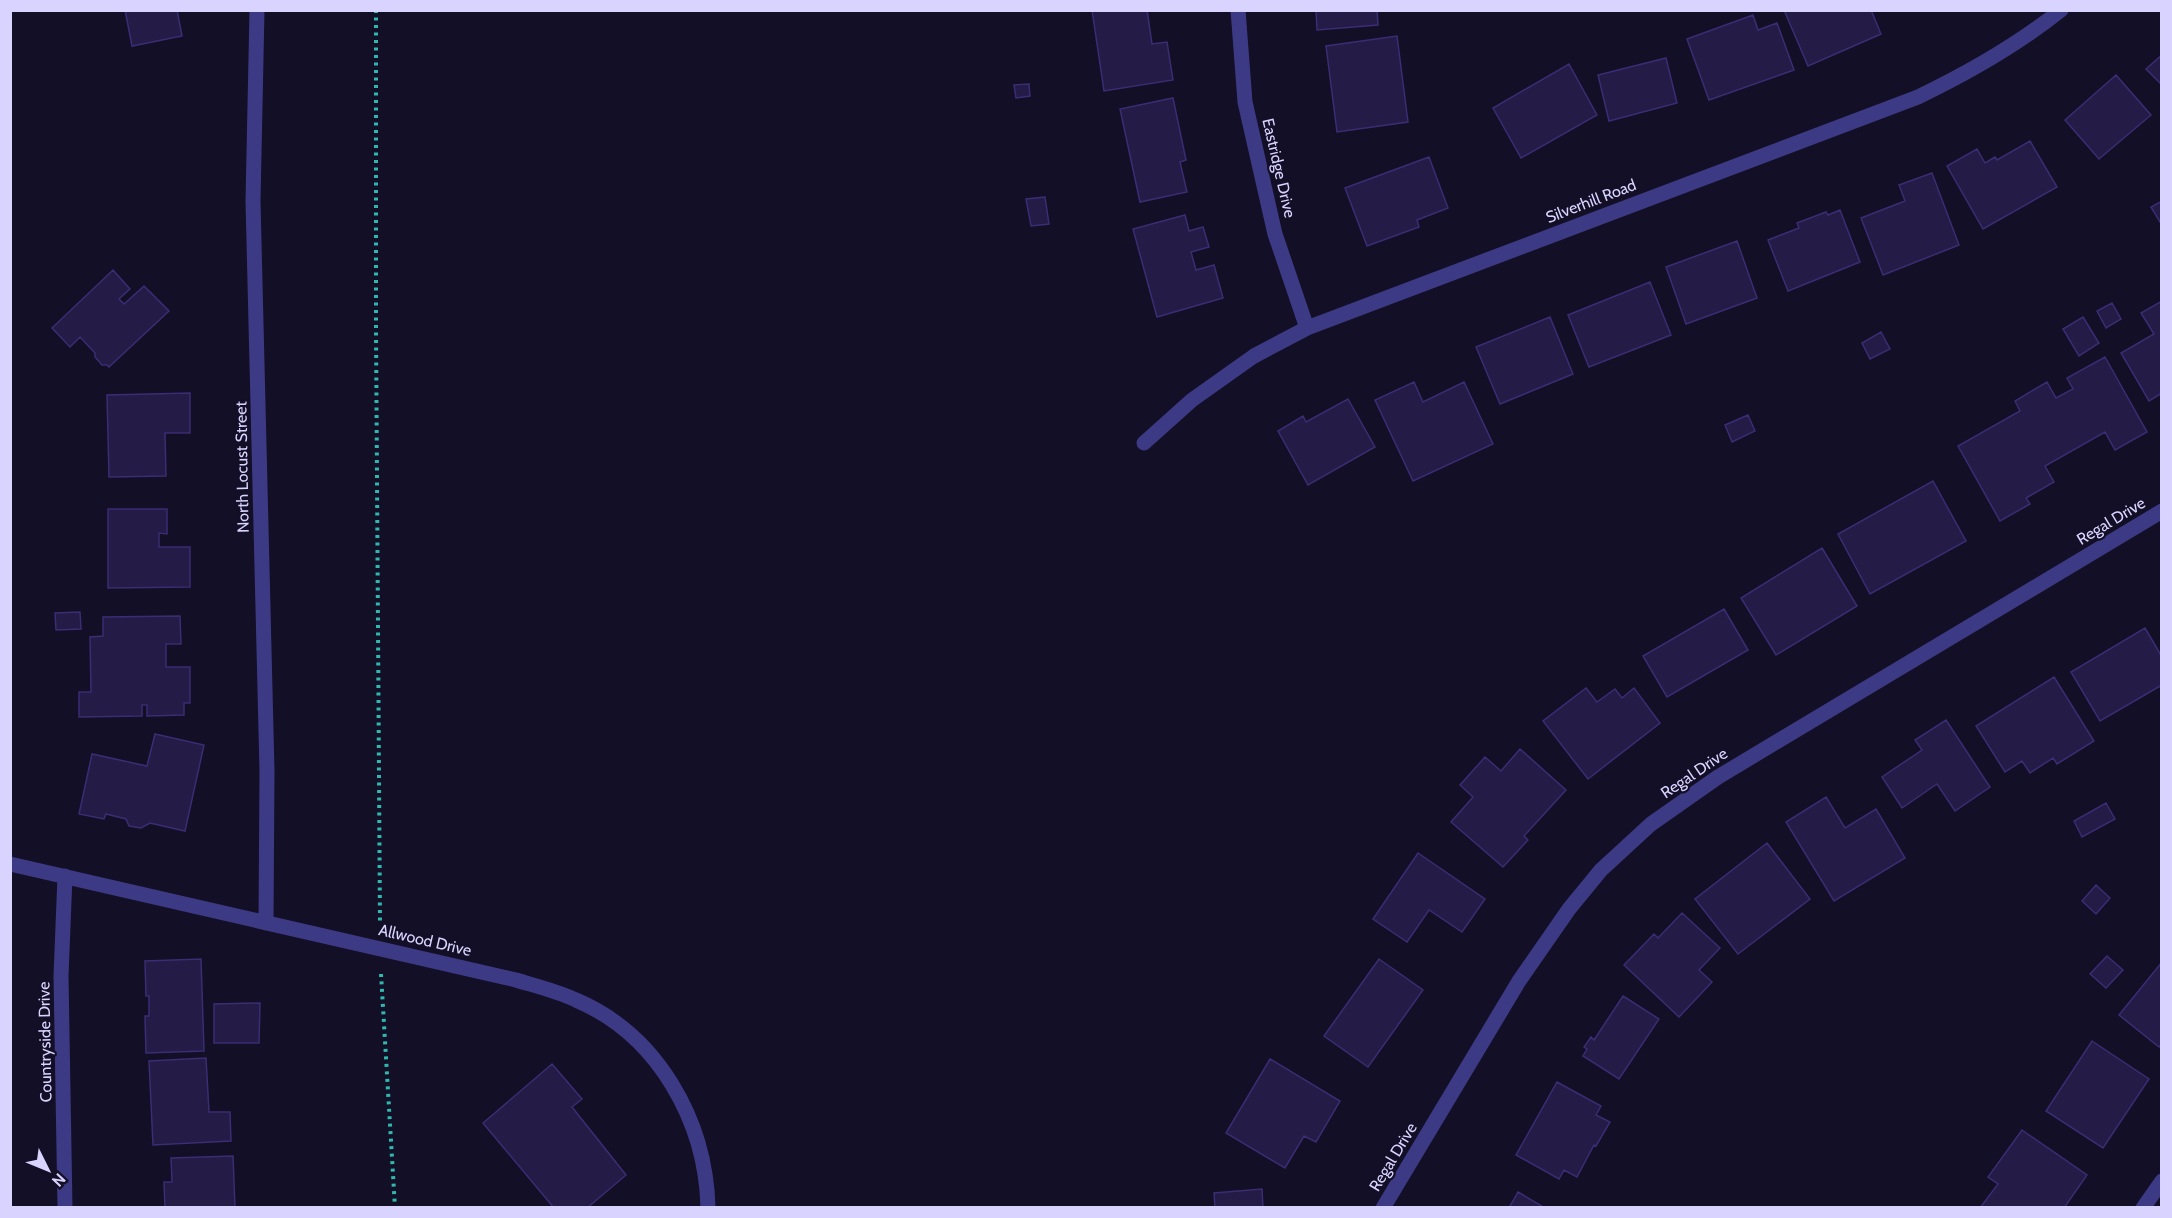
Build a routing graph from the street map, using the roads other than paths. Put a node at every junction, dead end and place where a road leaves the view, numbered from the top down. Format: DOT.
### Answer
graph roads {
  1 [pos="257,10"];
  2 [pos="1238,10"];
  3 [pos="2061,10"];
  4 [pos="1307,328"];
  5 [pos="1144,443"];
  6 [pos="2162,512"];
  7 [pos="10,864"];
  8 [pos="65,876"];
  9 [pos="266,923"];
  10 [pos="2162,1181"];
  11 [pos="2151,1204"];
  12 [pos="65,1208"];
  13 [pos="708,1208"];
  14 [pos="1383,1208"];
  1 -- 9 [label="street, North Locust Street"];
  2 -- 4 [label="street, Eastridge Drive"];
  3 -- 4 [label="street, Silverhill Road"];
  4 -- 5 [label="street, Silverhill Road"];
  6 -- 14 [label="street, Regal Drive"];
  7 -- 8 [label="street, Allwood Drive"];
  8 -- 9 [label="street, Allwood Drive"];
  8 -- 12 [label="street, Countryside Drive"];
  9 -- 13 [label="street, Allwood Drive"];
  10 -- 11 [label="street"];
}
